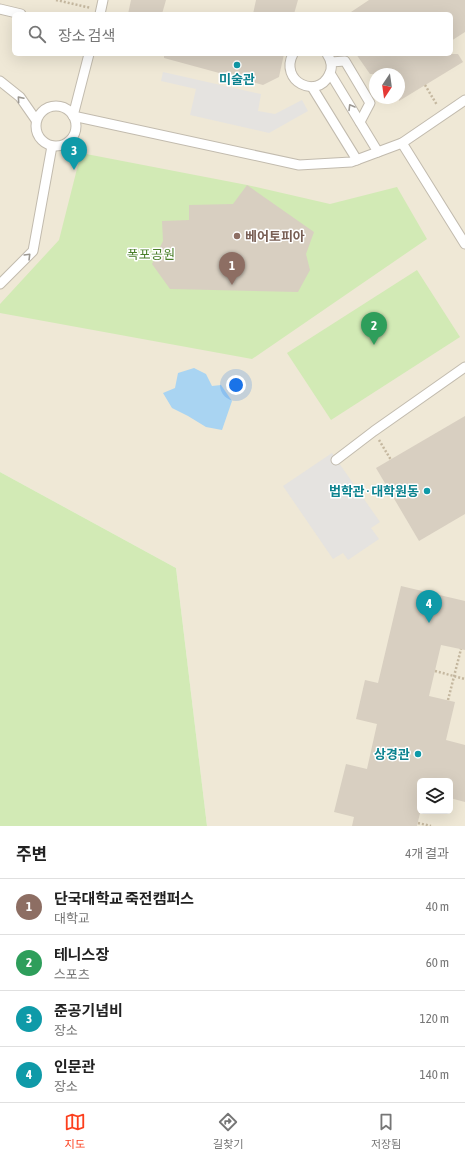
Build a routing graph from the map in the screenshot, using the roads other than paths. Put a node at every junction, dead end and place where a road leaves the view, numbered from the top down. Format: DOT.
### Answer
graph roads {
  1 [pos="103,0"];
  2 [pos="0,9"];
  3 [pos="13,12"];
  4 [pos="100,12"];
  5 [pos="88,56"];
  6 [pos="293,56"];
  7 [pos="329,58"];
  8 [pos="330,73"];
  9 [pos="0,81"];
  10 [pos="312,87"];
  11 [pos="465,100"];
  12 [pos="73,116"];
  13 [pos="36,120"];
  14 [pos="360,122"];
  15 [pos="402,144"];
  16 [pos="52,146"];
  17 [pos="378,152"];
  18 [pos="357,160"];
  19 [pos="465,244"];
  20 [pos="0,284"];
  21 [pos="465,367"];
  22 [pos="336,460"];
  1 -- 4 [label="lane"];
  2 -- 3 [label="lane"];
  5 -- 12 [label="lane"];
  6 -- 10 [label="lane"];
  7 -- 8 [label="lane"];
  7 -- 14 [label="lane"];
  8 -- 10 [label="lane"];
  14 -- 8 [label="lane, one-way"];
  13 -- 9 [label="lane, one-way"];
  10 -- 18 [label="lane"];
  11 -- 15 [label="lane"];
  12 -- 13 [label="lane"];
  12 -- 16 [label="lane"];
  12 -- 18 [label="lane"];
  13 -- 16 [label="lane"];
  14 -- 17 [label="lane"];
  15 -- 17 [label="lane"];
  15 -- 19 [label="lane"];
  20 -- 16 [label="lane, one-way"];
  17 -- 18 [label="lane"];
  21 -- 22 [label="lane"];
}
